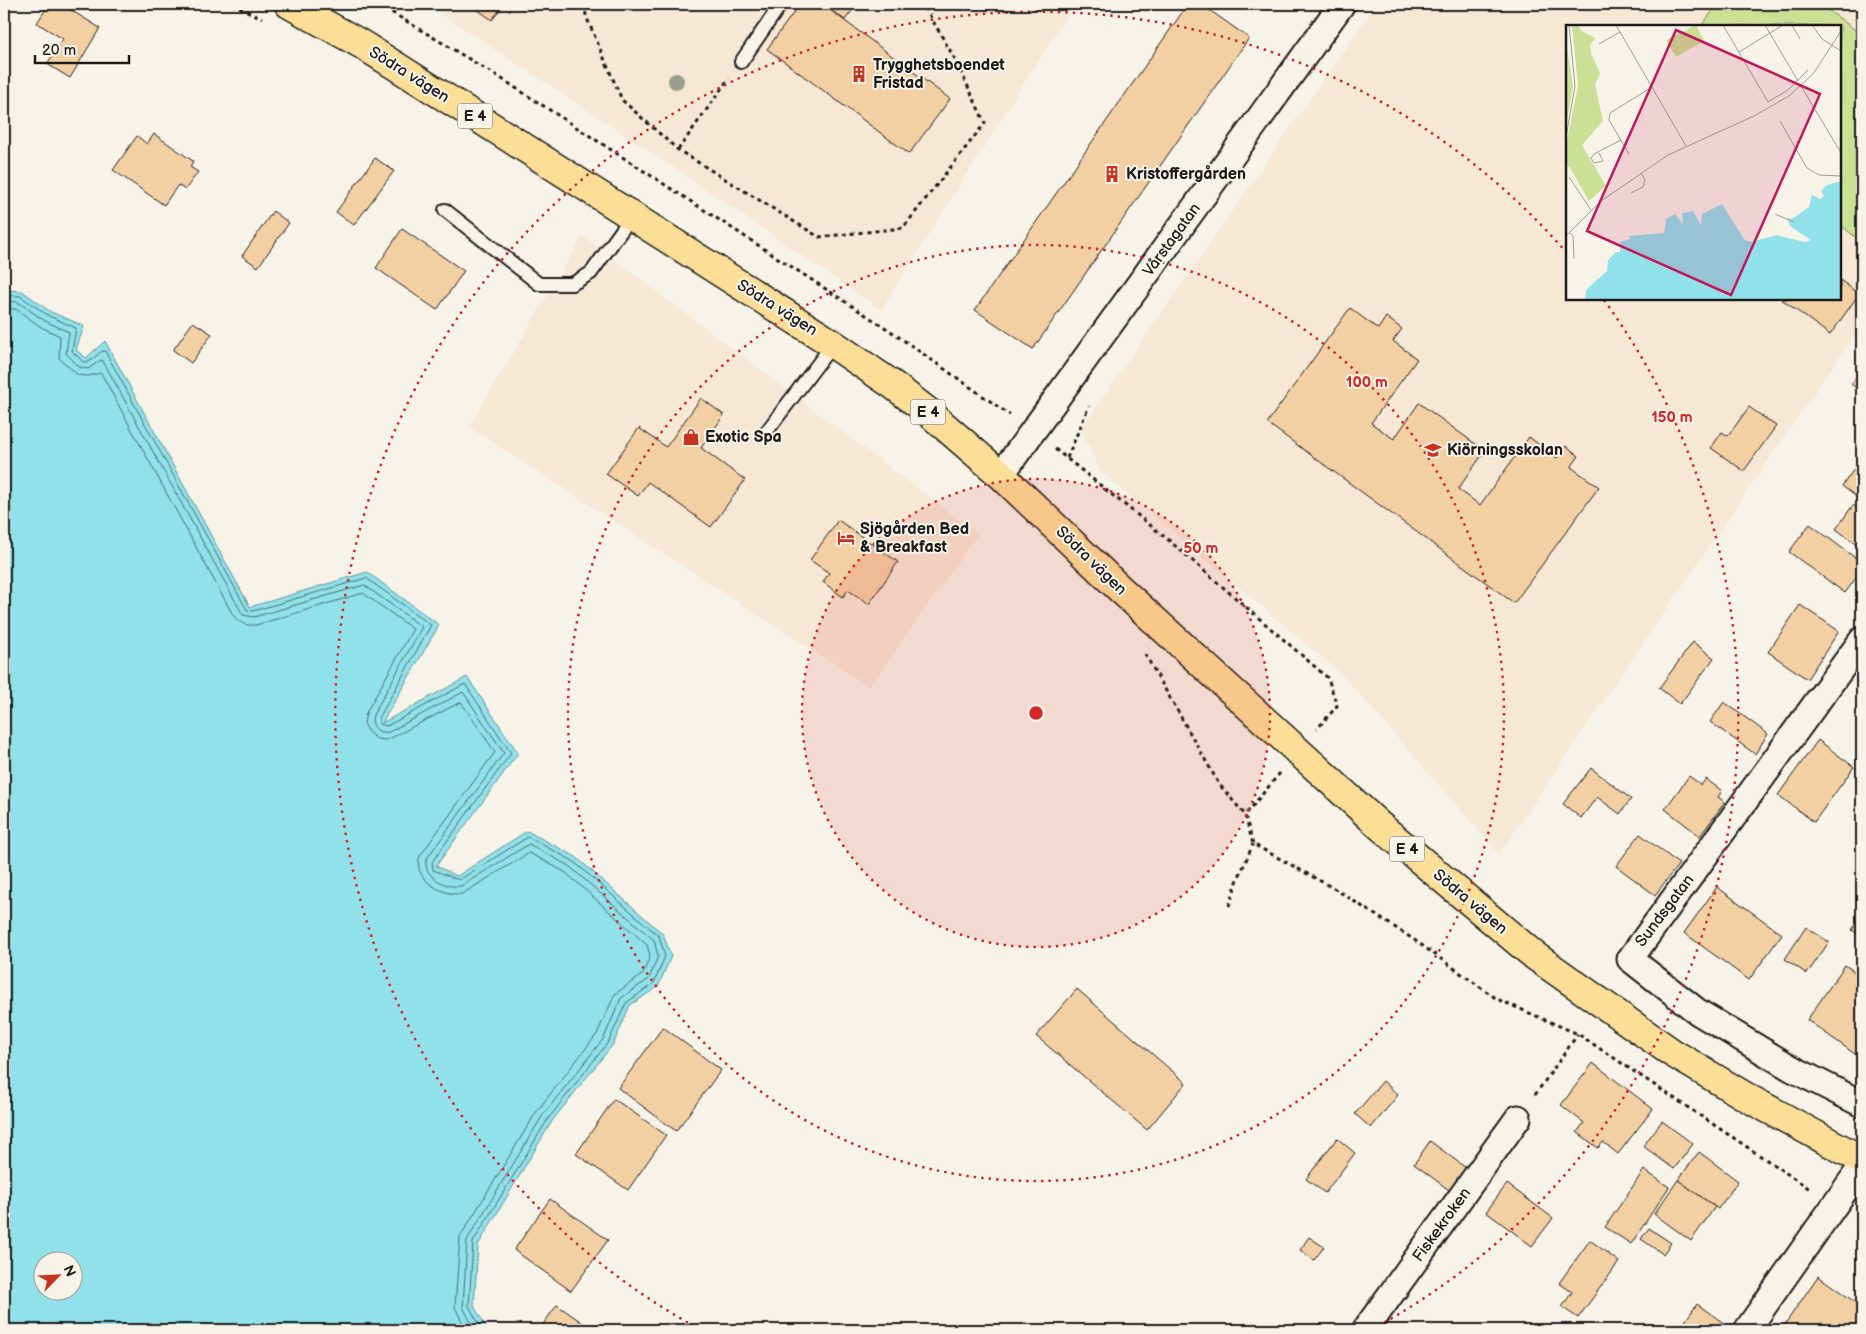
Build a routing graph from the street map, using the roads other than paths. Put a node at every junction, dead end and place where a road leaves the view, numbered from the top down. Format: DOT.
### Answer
graph roads {
  1 [pos="289,4"];
  2 [pos="781,4"];
  3 [pos="1338,5"];
  4 [pos="741,62"];
  5 [pos="445,210"];
  6 [pos="632,216"];
  7 [pos="832,344"];
  8 [pos="767,431"];
  9 [pos="1001,475"];
  10 [pos="1862,640"];
  11 [pos="1862,1104"];
  12 [pos="1518,1118"];
  13 [pos="1862,1160"];
  14 [pos="1862,1166"];
  15 [pos="1365,1330"];
  16 [pos="1747,1330"];
  1 -- 6 [label="highway, Södra vägen / E 4"];
  2 -- 4 [label="lane"];
  3 -- 9 [label="street, Vårstagatan"];
  5 -- 6 [label="lane"];
  6 -- 7 [label="highway, Södra vägen / E 4"];
  7 -- 8 [label="lane"];
  7 -- 9 [label="highway, Södra vägen / E 4"];
  9 -- 13 [label="highway, Södra vägen / E 4"];
  10 -- 11 [label="street, Sundsgatan"];
  12 -- 15 [label="street, Fiskekroken"];
  14 -- 16 [label="street"];
}
